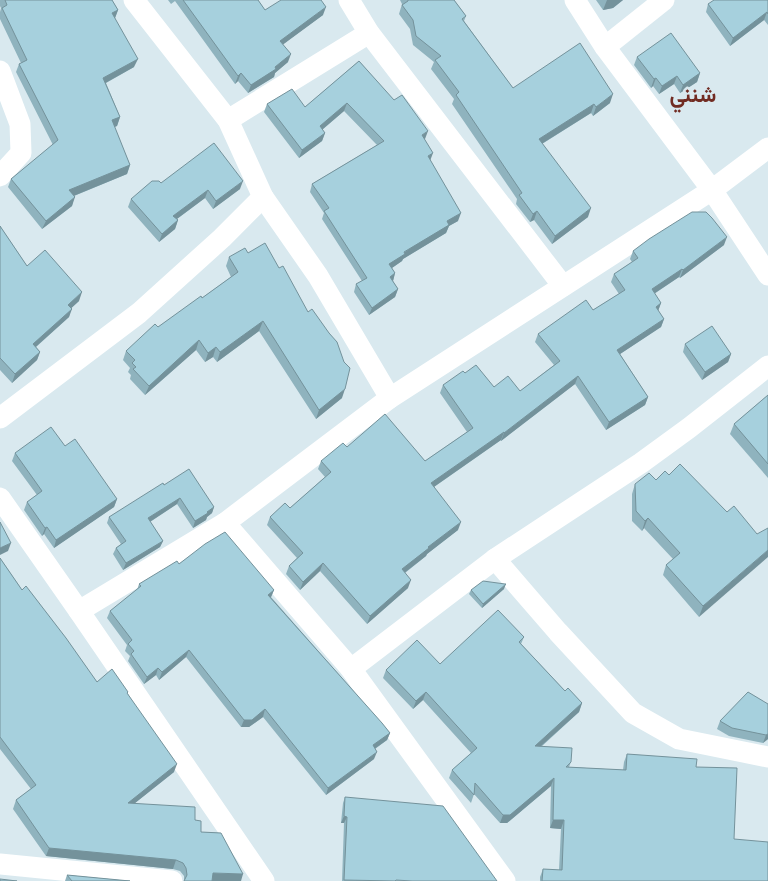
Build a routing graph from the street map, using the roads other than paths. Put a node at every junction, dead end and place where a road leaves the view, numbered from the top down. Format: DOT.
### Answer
graph roads {
  1 [pos="134,0"];
  2 [pos="349,0"];
  3 [pos="575,0"];
  4 [pos="664,0"];
  5 [pos="369,32"];
  6 [pos="605,47"];
  7 [pos="0,71"];
  8 [pos="228,120"];
  9 [pos="768,148"];
  10 [pos="0,176"];
  11 [pos="712,190"];
  12 [pos="263,197"];
  13 [pos="768,275"];
  14 [pos="563,286"];
  15 [pos="768,366"];
  16 [pos="390,398"];
  17 [pos="0,418"];
  18 [pos="0,498"];
  19 [pos="225,523"];
  20 [pos="495,559"];
  21 [pos="80,611"];
  22 [pos="352,669"];
  23 [pos="768,756"];
  24 [pos="1,863"];
  25 [pos="172,881"];
  26 [pos="264,881"];
  27 [pos="505,881"];
  1 -- 8 [label="street"];
  2 -- 5 [label="street"];
  3 -- 6 [label="street"];
  4 -- 6 [label="street"];
  5 -- 8 [label="street"];
  5 -- 14 [label="street"];
  6 -- 11 [label="street"];
  7 -- 10 [label="street"];
  8 -- 12 [label="street"];
  9 -- 11 [label="street"];
  11 -- 13 [label="street"];
  11 -- 14 [label="street"];
  12 -- 16 [label="street"];
  12 -- 17 [label="street"];
  14 -- 16 [label="street"];
  15 -- 20 [label="street"];
  16 -- 19 [label="street"];
  18 -- 21 [label="street"];
  19 -- 21 [label="street"];
  19 -- 22 [label="street"];
  20 -- 22 [label="street"];
  20 -- 23 [label="street"];
  21 -- 26 [label="street"];
  22 -- 27 [label="street"];
  24 -- 25 [label="street"];
}
